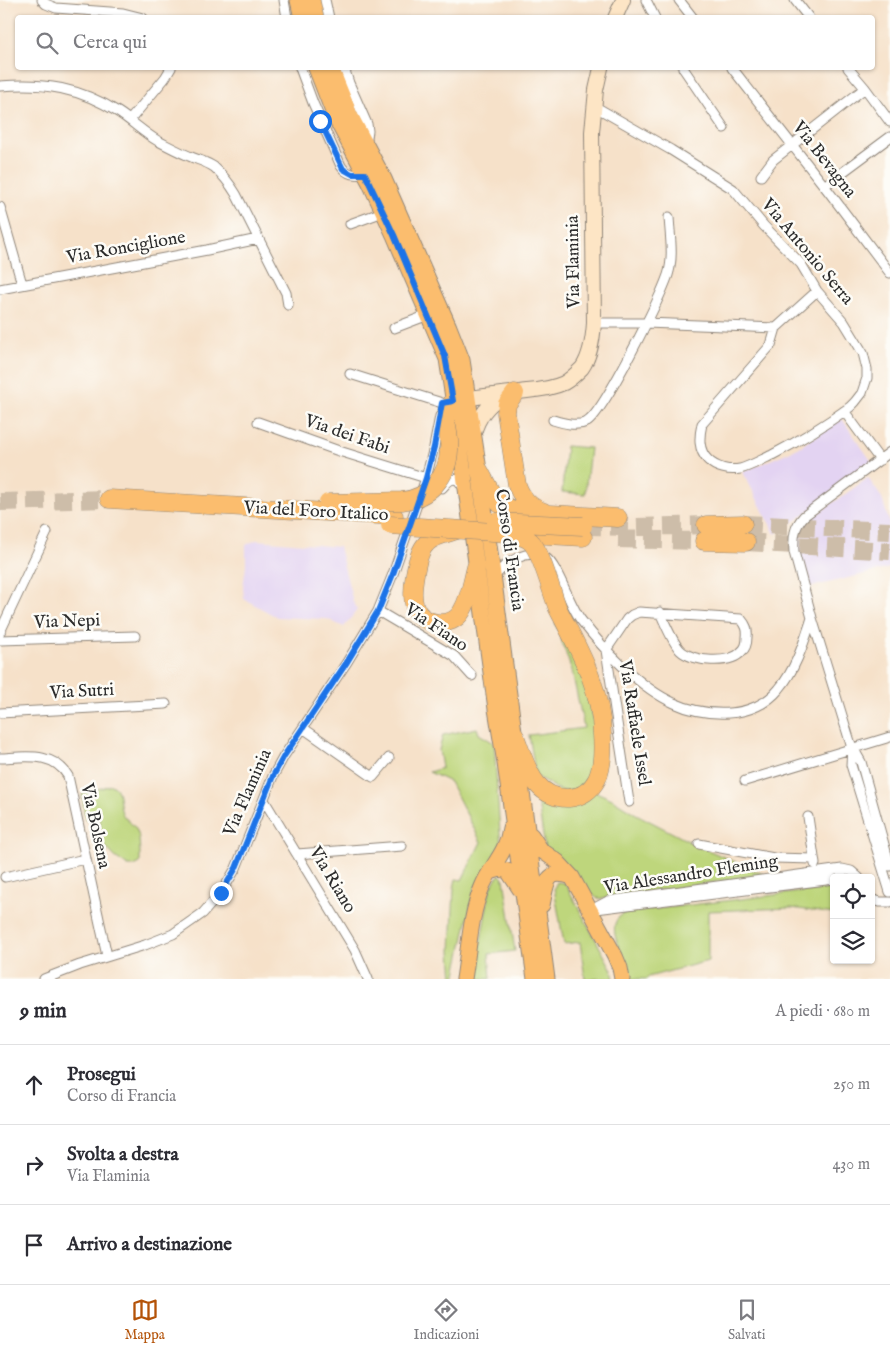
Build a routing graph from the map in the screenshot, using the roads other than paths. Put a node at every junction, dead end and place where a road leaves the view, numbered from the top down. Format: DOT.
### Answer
graph roads {
  1 [pos="42,0"];
  2 [pos="312,0"];
  3 [pos="326,0"];
  4 [pos="623,0"];
  5 [pos="646,0"];
  6 [pos="679,0"];
  7 [pos="795,0"];
  8 [pos="288,1"];
  9 [pos="131,15"];
  10 [pos="287,15"];
  11 [pos="300,15"];
  12 [pos="315,15"];
  13 [pos="328,15"];
  14 [pos="616,15"];
  15 [pos="654,15"];
  16 [pos="691,15"];
  17 [pos="807,15"];
  18 [pos="170,70"];
  19 [pos="301,70"];
  20 [pos="317,70"];
  21 [pos="332,70"];
  22 [pos="345,70"];
  23 [pos="601,70"];
  24 [pos="683,70"];
  25 [pos="734,70"];
  26 [pos="850,70"];
  27 [pos="0,86"];
  28 [pos="864,88"];
  29 [pos="594,106"];
  30 [pos="130,120"];
  31 [pos="890,122"];
  32 [pos="724,128"];
  33 [pos="890,137"];
  34 [pos="366,145"];
  35 [pos="791,145"];
  36 [pos="335,153"];
  37 [pos="356,157"];
  38 [pos="365,174"];
  39 [pos="762,176"];
  40 [pos="824,186"];
  41 [pos="0,207"];
  42 [pos="383,212"];
  43 [pos="669,218"];
  44 [pos="350,224"];
  45 [pos="258,239"];
  46 [pos="890,273"];
  47 [pos="22,284"];
  48 [pos="0,289"];
  49 [pos="817,291"];
  50 [pos="288,305"];
  51 [pos="428,315"];
  52 [pos="646,323"];
  53 [pos="594,324"];
  54 [pos="394,328"];
  55 [pos="776,328"];
  56 [pos="350,374"];
  57 [pos="509,394"];
  58 [pos="455,400"];
  59 [pos="844,411"];
  60 [pos="553,420"];
  61 [pos="258,422"];
  62 [pos="474,433"];
  63 [pos="890,452"];
  64 [pos="880,460"];
  65 [pos="480,470"];
  66 [pos="426,478"];
  67 [pos="465,490"];
  68 [pos="417,506"];
  69 [pos="267,509"];
  70 [pos="552,514"];
  71 [pos="618,518"];
  72 [pos="392,521"];
  73 [pos="742,524"];
  74 [pos="458,530"];
  75 [pos="47,532"];
  76 [pos="508,533"];
  77 [pos="746,542"];
  78 [pos="476,567"];
  79 [pos="494,577"];
  80 [pos="378,611"];
  81 [pos="660,612"];
  82 [pos="812,618"];
  83 [pos="0,632"];
  84 [pos="135,636"];
  85 [pos="0,640"];
  86 [pos="606,650"];
  87 [pos="472,676"];
  88 [pos="166,704"];
  89 [pos="0,713"];
  90 [pos="303,728"];
  91 [pos="515,736"];
  92 [pos="890,737"];
  93 [pos="852,748"];
  94 [pos="0,758"];
  95 [pos="389,758"];
  96 [pos="745,781"];
  97 [pos="264,800"];
  98 [pos="629,802"];
  99 [pos="512,811"];
  100 [pos="808,816"];
  101 [pos="528,829"];
  102 [pos="699,844"];
  103 [pos="402,846"];
  104 [pos="297,854"];
  105 [pos="85,859"];
  106 [pos="814,859"];
  107 [pos="890,866"];
  108 [pos="490,872"];
  109 [pos="816,872"];
  110 [pos="854,874"];
  111 [pos="5,877"];
  112 [pos="572,877"];
  113 [pos="830,880"];
  114 [pos="890,892"];
  115 [pos="522,893"];
  116 [pos="875,898"];
  117 [pos="890,902"];
  118 [pos="591,910"];
  119 [pos="540,916"];
  120 [pos="107,956"];
  121 [pos="44,979"];
  122 [pos="368,979"];
  123 [pos="464,979"];
  124 [pos="535,979"];
  125 [pos="548,979"];
  126 [pos="622,979"];
  1 -- 9 [label="street"];
  2 -- 12 [label="main road"];
  3 -- 13 [label="street"];
  4 -- 14 [label="street"];
  5 -- 15 [label="street"];
  6 -- 16 [label="street"];
  7 -- 17 [label="street"];
  8 -- 10 [label="street"];
  8 -- 11 [label="main road"];
  18 -- 30 [label="street"];
  19 -- 36 [label="street"];
  20 -- 37 [label="main road, Corso di Francia"];
  21 -- 34 [label="main road, Corso di Francia"];
  22 -- 34 [label="street, Corso di Francia"];
  23 -- 29 [label="street, Via Flaminia"];
  24 -- 32 [label="street"];
  25 -- 35 [label="street, Via Bevagna"];
  26 -- 28 [label="street"];
  27 -- 30 [label="street"];
  28 -- 31 [label="street"];
  28 -- 35 [label="street"];
  29 -- 49 [label="street, Via Antonio Serra"];
  29 -- 53 [label="street, Via Flaminia"];
  30 -- 45 [label="street"];
  33 -- 40 [label="street"];
  34 -- 37 [label="street"];
  34 -- 58 [label="main road, Corso di Francia"];
  35 -- 39 [label="street"];
  35 -- 40 [label="street, Via Bevagna"];
  36 -- 37 [label="street"];
  36 -- 38 [label="street"];
  37 -- 38 [label="main road, Corso di Francia"];
  38 -- 42 [label="main road, Corso di Francia"];
  40 -- 46 [label="street, Via Bevagna"];
  41 -- 47 [label="street"];
  42 -- 44 [label="street"];
  42 -- 51 [label="main road, Corso di Francia"];
  43 -- 52 [label="street"];
  45 -- 47 [label="street, Via Ronciglione"];
  45 -- 50 [label="street"];
  47 -- 48 [label="street, Via Ronciglione"];
  49 -- 55 [label="street"];
  49 -- 59 [label="street, Via Antonio Serra"];
  51 -- 54 [label="street"];
  51 -- 58 [label="main road, Corso di Francia"];
  52 -- 53 [label="street"];
  52 -- 55 [label="street"];
  52 -- 60 [label="street"];
  53 -- 57 [label="street, Via Flaminia"];
  55 -- 59 [label="street, Via Antonio Serra"];
  56 -- 58 [label="street"];
  57 -- 58 [label="street, Via Flaminia"];
  57 -- 62 [label="street"];
  57 -- 70 [label="highway"];
  58 -- 62 [label="main road, Corso di Francia"];
  58 -- 66 [label="street, Via Flaminia"];
  58 -- 67 [label="main road, Corso di Francia"];
  58 -- 69 [label="highway, bridge"];
  59 -- 64 [label="street"];
  61 -- 66 [label="street, Via dei Fabi"];
  62 -- 65 [label="main road, Corso di Francia"];
  63 -- 64 [label="street"];
  64 -- 82 [label="street"];
  65 -- 70 [label="highway"];
  65 -- 79 [label="main road, Corso di Francia"];
  66 -- 68 [label="street, Via Flaminia"];
  67 -- 68 [label="street"];
  67 -- 78 [label="main road, Corso di Francia"];
  68 -- 80 [label="street, Via Flaminia"];
  69 -- 72 [label="highway, Via del Foro Italico"];
  69 -- 72 [label="highway, Via del Foro Italico"];
  70 -- 71 [label="highway"];
  72 -- 74 [label="highway, Via del Foro Italico, bridge"];
  72 -- 76 [label="highway, Via del Foro Italico, bridge"];
  73 -- 77 [label="highway"];
  74 -- 76 [label="highway, Via del Foro Italico, bridge"];
  74 -- 78 [label="highway"];
  75 -- 83 [label="street"];
  76 -- 91 [label="highway, bridge"];
  78 -- 99 [label="main road, Corso di Francia"];
  79 -- 86 [label="street"];
  79 -- 91 [label="main road, Corso di Francia"];
  80 -- 87 [label="street, Via Fiano"];
  80 -- 90 [label="street, Via Flaminia"];
  81 -- 81 [label="street"];
  81 -- 86 [label="street"];
  82 -- 86 [label="street"];
  82 -- 93 [label="street"];
  84 -- 85 [label="street, Via Nepi"];
  86 -- 98 [label="street, Via Raffaele Issel"];
  88 -- 89 [label="street, Via Sutri"];
  90 -- 95 [label="street"];
  90 -- 97 [label="street, Via Flaminia"];
  91 -- 101 [label="main road, Corso di Francia"];
  92 -- 93 [label="street"];
  93 -- 96 [label="street"];
  93 -- 107 [label="street"];
  93 -- 114 [label="street"];
  94 -- 105 [label="street, Via Bolsena"];
  97 -- 104 [label="street, Via Riano"];
  97 -- 120 [label="street, Via Flaminia"];
  99 -- 108 [label="main road"];
  99 -- 115 [label="main road, Corso di Francia"];
  100 -- 106 [label="street"];
  101 -- 112 [label="main road"];
  101 -- 119 [label="main road, Corso di Francia"];
  102 -- 106 [label="street"];
  103 -- 104 [label="street"];
  104 -- 122 [label="street, Via Riano"];
  105 -- 111 [label="street"];
  105 -- 120 [label="street, Via Bolsena"];
  106 -- 109 [label="street"];
  108 -- 115 [label="main road"];
  108 -- 123 [label="main road"];
  109 -- 110 [label="street, Via Alessandro Fleming"];
  109 -- 118 [label="street, Via Alessandro Fleming"];
  112 -- 118 [label="main road"];
  112 -- 119 [label="main road"];
  113 -- 118 [label="street, Via Alessandro Fleming"];
  115 -- 124 [label="main road, Corso di Francia"];
  116 -- 117 [label="street"];
  118 -- 126 [label="main road"];
  119 -- 125 [label="main road, Corso di Francia"];
  120 -- 121 [label="street, Via Flaminia"];
}
